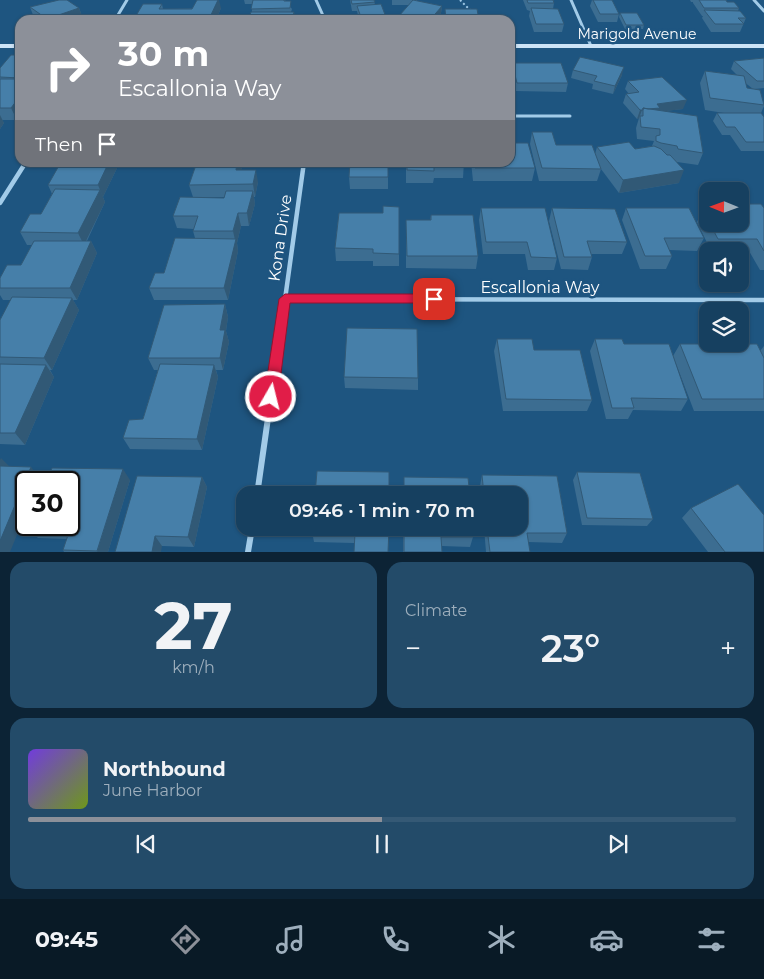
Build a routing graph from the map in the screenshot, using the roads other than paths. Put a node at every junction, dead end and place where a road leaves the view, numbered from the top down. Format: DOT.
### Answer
graph roads {
  1 [pos="128,0"];
  2 [pos="316,0"];
  3 [pos="571,0"];
  4 [pos="754,0"];
  5 [pos="764,11"];
  6 [pos="118,15"];
  7 [pos="323,15"];
  8 [pos="0,46"];
  9 [pos="15,46"];
  10 [pos="515,46"];
  11 [pos="591,46"];
  12 [pos="764,46"];
  13 [pos="515,116"];
  14 [pos="570,116"];
  15 [pos="23,167"];
  16 [pos="303,167"];
  17 [pos="0,203"];
  18 [pos="285,299"];
  19 [pos="764,300"];
  20 [pos="258,486"];
  21 [pos="251,536"];
  22 [pos="248,552"];
  1 -- 6 [label="street"];
  2 -- 7 [label="street"];
  3 -- 11 [label="street"];
  4 -- 5 [label="street"];
  8 -- 9 [label="street"];
  10 -- 11 [label="street, Marigold Avenue"];
  11 -- 12 [label="street, Marigold Avenue"];
  13 -- 14 [label="street"];
  15 -- 17 [label="street"];
  16 -- 18 [label="street, Kona Drive"];
  18 -- 19 [label="street, Escallonia Way"];
  18 -- 20 [label="street, Kona Drive"];
  21 -- 22 [label="street"];
}
